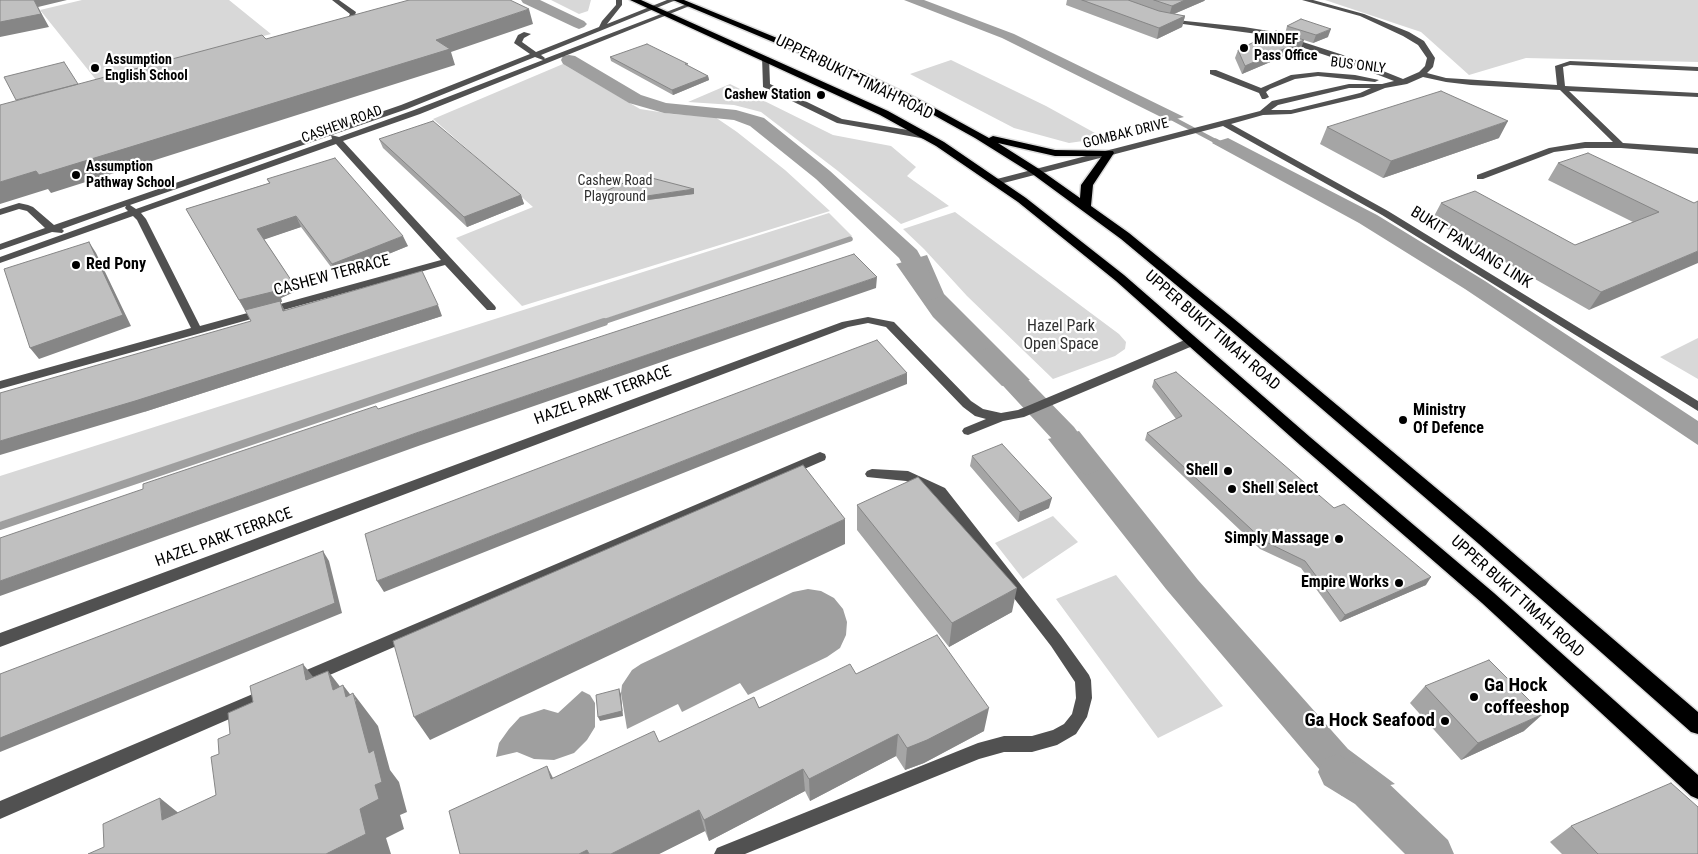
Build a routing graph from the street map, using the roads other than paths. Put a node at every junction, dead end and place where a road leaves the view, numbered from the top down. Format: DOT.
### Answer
graph roads {
  1 [pos="335,0"];
  2 [pos="619,0"];
  3 [pos="634,0"];
  4 [pos="673,0"];
  5 [pos="677,0"];
  6 [pos="1305,0"];
  7 [pos="689,5"];
  8 [pos="652,8"];
  9 [pos="665,14"];
  10 [pos="1159,18"];
  11 [pos="334,27"];
  12 [pos="602,28"];
  13 [pos="527,34"];
  14 [pos="536,54"];
  15 [pos="765,58"];
  16 [pos="546,61"];
  17 [pos="831,62"];
  18 [pos="1698,69"];
  19 [pos="811,70"];
  20 [pos="1213,72"];
  21 [pos="1422,74"];
  22 [pos="1404,82"];
  23 [pos="1394,84"];
  24 [pos="1382,86"];
  25 [pos="1561,87"];
  26 [pos="1262,91"];
  27 [pos="1698,95"];
  28 [pos="1275,103"];
  29 [pos="1291,112"];
  30 [pos="1263,113"];
  31 [pos="1224,123"];
  32 [pos="330,132"];
  33 [pos="926,136"];
  34 [pos="979,136"];
  35 [pos="338,141"];
  36 [pos="1621,145"];
  37 [pos="1698,151"];
  38 [pos="1109,153"];
  39 [pos="1035,171"];
  40 [pos="1480,177"];
  41 [pos="996,182"];
  42 [pos="126,203"];
  43 [pos="1085,207"];
  44 [pos="0,212"];
  45 [pos="134,212"];
  46 [pos="52,229"];
  47 [pos="82,231"];
  48 [pos="0,247"];
  49 [pos="0,260"];
  50 [pos="447,261"];
  51 [pos="491,308"];
  52 [pos="197,330"];
  53 [pos="1191,342"];
  54 [pos="0,385"];
  55 [pos="1698,407"];
  56 [pos="1001,417"];
  57 [pos="968,431"];
  58 [pos="820,457"];
  59 [pos="872,474"];
  60 [pos="0,640"];
  61 [pos="1698,724"];
  62 [pos="1698,789"];
  63 [pos="0,810"];
  64 [pos="723,854"];
  1 -- 11 [label="street"];
  2 -- 12 [label="street"];
  3 -- 8 [label="highway, UPPER BUKIT TIMAH ROAD"];
  4 -- 8 [label="street, CASHEW ROAD"];
  5 -- 7 [label="highway, UPPER BUKIT TIMAH ROAD"];
  6 -- 21 [label="street"];
  7 -- 9 [label="street, CASHEW ROAD"];
  7 -- 17 [label="highway, UPPER BUKIT TIMAH ROAD"];
  8 -- 9 [label="highway, UPPER BUKIT TIMAH ROAD"];
  8 -- 12 [label="street, CASHEW ROAD"];
  9 -- 15 [label="highway, UPPER BUKIT TIMAH ROAD"];
  9 -- 16 [label="street, CASHEW ROAD"];
  10 -- 22 [label="street"];
  12 -- 14 [label="street, CASHEW ROAD"];
  13 -- 14 [label="street"];
  14 -- 16 [label="street"];
  14 -- 32 [label="street, CASHEW ROAD"];
  15 -- 19 [label="highway, UPPER BUKIT TIMAH ROAD"];
  15 -- 33 [label="street"];
  16 -- 35 [label="street, CASHEW ROAD"];
  17 -- 19 [label="highway"];
  17 -- 34 [label="highway, UPPER BUKIT TIMAH ROAD"];
  18 -- 25 [label="street"];
  19 -- 33 [label="highway, UPPER BUKIT TIMAH ROAD"];
  20 -- 26 [label="street"];
  21 -- 22 [label="street, GOMBAK DRIVE"];
  21 -- 25 [label="street"];
  22 -- 23 [label="street, GOMBAK DRIVE"];
  23 -- 24 [label="street, GOMBAK DRIVE"];
  23 -- 26 [label="street, BUS ONLY"];
  24 -- 28 [label="street, GOMBAK DRIVE"];
  24 -- 29 [label="street, GOMBAK DRIVE"];
  25 -- 27 [label="street"];
  25 -- 36 [label="street"];
  26 -- 28 [label="street"];
  28 -- 29 [label="street"];
  28 -- 30 [label="street, GOMBAK DRIVE"];
  29 -- 30 [label="street, GOMBAK DRIVE"];
  30 -- 31 [label="street, GOMBAK DRIVE"];
  31 -- 38 [label="street, GOMBAK DRIVE"];
  31 -- 55 [label="street, BUKIT PANJANG LINK"];
  32 -- 35 [label="street"];
  32 -- 42 [label="street, CASHEW ROAD"];
  33 -- 41 [label="highway, UPPER BUKIT TIMAH ROAD"];
  34 -- 38 [label="highway"];
  34 -- 39 [label="highway, UPPER BUKIT TIMAH ROAD"];
  35 -- 45 [label="street, CASHEW ROAD"];
  35 -- 50 [label="street"];
  36 -- 37 [label="street"];
  36 -- 40 [label="street"];
  38 -- 39 [label="street, GOMBAK DRIVE"];
  38 -- 43 [label="highway"];
  39 -- 41 [label="street, GOMBAK DRIVE"];
  39 -- 43 [label="highway, UPPER BUKIT TIMAH ROAD"];
  41 -- 53 [label="highway, UPPER BUKIT TIMAH ROAD"];
  42 -- 45 [label="street"];
  42 -- 46 [label="street, CASHEW ROAD"];
  43 -- 61 [label="highway, UPPER BUKIT TIMAH ROAD"];
  44 -- 46 [label="street"];
  45 -- 47 [label="street, CASHEW ROAD"];
  45 -- 52 [label="street"];
  46 -- 47 [label="street"];
  46 -- 48 [label="street, CASHEW ROAD"];
  47 -- 49 [label="street, CASHEW ROAD"];
  50 -- 51 [label="street"];
  50 -- 52 [label="street, CASHEW TERRACE"];
  52 -- 54 [label="street, CASHEW TERRACE"];
  53 -- 56 [label="street, HAZEL PARK TERRACE"];
  53 -- 62 [label="highway, UPPER BUKIT TIMAH ROAD"];
  56 -- 57 [label="street"];
  56 -- 60 [label="street, HAZEL PARK TERRACE"];
  58 -- 63 [label="street"];
  59 -- 64 [label="street"];
}
